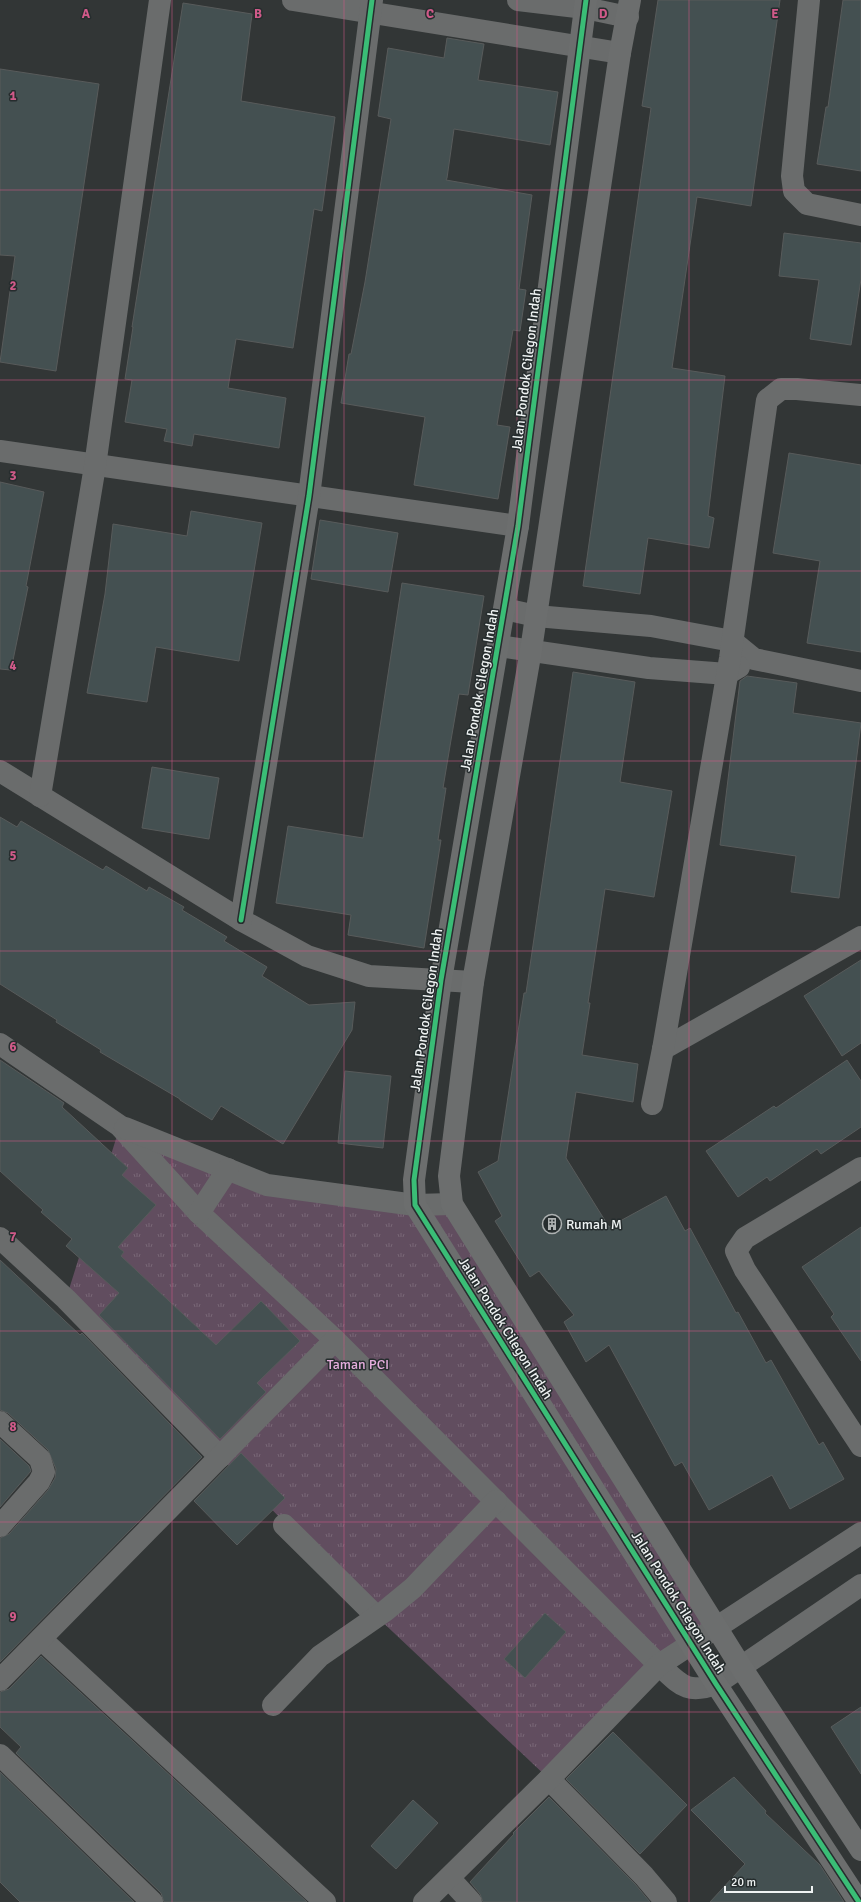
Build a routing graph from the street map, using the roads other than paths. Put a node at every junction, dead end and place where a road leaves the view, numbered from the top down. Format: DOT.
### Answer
graph roads {
  1 [pos="160,0"];
  2 [pos="293,0"];
  3 [pos="518,0"];
  4 [pos="809,0"];
  5 [pos="585,4"];
  6 [pos="371,6"];
  7 [pos="629,8"];
  8 [pos="579,45"];
  9 [pos="620,52"];
  10 [pos="861,215"];
  11 [pos="861,395"];
  12 [pos="0,451"];
  13 [pos="95,466"];
  14 [pos="309,496"];
  15 [pos="518,526"];
  16 [pos="505,610"];
  17 [pos="536,616"];
  18 [pos="732,641"];
  19 [pos="499,646"];
  20 [pos="531,650"];
  21 [pos="754,659"];
  22 [pos="727,674"];
  23 [pos="861,681"];
  24 [pos="0,771"];
  25 [pos="40,796"];
  26 [pos="241,920"];
  27 [pos="861,937"];
  28 [pos="441,980"];
  29 [pos="472,982"];
  30 [pos="0,1044"];
  31 [pos="663,1048"];
  32 [pos="652,1104"];
  33 [pos="120,1126"];
  34 [pos="861,1168"];
  35 [pos="228,1169"];
  36 [pos="452,1204"];
  37 [pos="415,1205"];
  38 [pos="199,1213"];
  39 [pos="0,1238"];
  40 [pos="335,1340"];
  41 [pos="0,1422"];
  42 [pos="861,1446"];
  43 [pos="220,1457"];
  44 [pos="496,1501"];
  45 [pos="284,1525"];
  46 [pos="0,1526"];
  47 [pos="861,1533"];
  48 [pos="861,1585"];
  49 [pos="376,1616"];
  50 [pos="716,1627"];
  51 [pos="40,1639"];
  52 [pos="690,1642"];
  53 [pos="659,1665"];
  54 [pos="741,1667"];
  55 [pos="0,1680"];
  56 [pos="716,1684"];
  57 [pos="273,1705"];
  58 [pos="0,1755"];
  59 [pos="549,1779"];
  60 [pos="861,1850"];
  61 [pos="449,1878"];
  62 [pos="152,1902"];
  63 [pos="325,1902"];
  64 [pos="424,1902"];
  65 [pos="471,1902"];
  66 [pos="666,1902"];
  67 [pos="859,1902"];
  1 -- 13 [label="street"];
  2 -- 6 [label="street"];
  3 -- 5 [label="street"];
  4 -- 10 [label="street"];
  5 -- 7 [label="street"];
  5 -- 8 [label="street, Jalan Pondok Cilegon Indah"];
  6 -- 8 [label="street"];
  6 -- 14 [label="street"];
  7 -- 9 [label="street, Jalan Pondok Cilegon Indah"];
  8 -- 9 [label="street"];
  8 -- 15 [label="street, Jalan Pondok Cilegon Indah"];
  9 -- 17 [label="street, Jalan Pondok Cilegon Indah"];
  11 -- 18 [label="street"];
  12 -- 13 [label="street"];
  13 -- 14 [label="street"];
  13 -- 25 [label="street"];
  14 -- 15 [label="street"];
  14 -- 26 [label="street"];
  15 -- 16 [label="street, Jalan Pondok Cilegon Indah"];
  16 -- 17 [label="street"];
  16 -- 19 [label="street, Jalan Pondok Cilegon Indah"];
  17 -- 18 [label="street"];
  17 -- 20 [label="street, Jalan Pondok Cilegon Indah"];
  18 -- 21 [label="street"];
  18 -- 22 [label="street"];
  19 -- 20 [label="street"];
  19 -- 28 [label="street, Jalan Pondok Cilegon Indah"];
  20 -- 22 [label="street"];
  20 -- 29 [label="street, Jalan Pondok Cilegon Indah"];
  21 -- 22 [label="street"];
  21 -- 23 [label="street"];
  22 -- 31 [label="street"];
  24 -- 25 [label="street"];
  25 -- 26 [label="street"];
  26 -- 28 [label="street"];
  27 -- 31 [label="street"];
  28 -- 29 [label="street"];
  28 -- 37 [label="street, Jalan Pondok Cilegon Indah"];
  29 -- 36 [label="street, Jalan Pondok Cilegon Indah"];
  30 -- 33 [label="street, Jalan Pondok Cilegon Indah"];
  31 -- 32 [label="street"];
  33 -- 35 [label="street, Jalan Pondok Cilegon Indah"];
  33 -- 38 [label="street, Jalan Pondok Cilegon Indah"];
  34 -- 42 [label="street"];
  35 -- 37 [label="street, Jalan Pondok Cilegon Indah"];
  35 -- 38 [label="street"];
  36 -- 37 [label="street, Jalan Pondok Cilegon Indah"];
  36 -- 50 [label="street, Jalan Pondok Cilegon Indah"];
  37 -- 52 [label="street, Jalan Pondok Cilegon Indah"];
  38 -- 40 [label="street, Jalan Pondok Cilegon Indah"];
  39 -- 43 [label="street"];
  40 -- 43 [label="street"];
  40 -- 44 [label="street, Jalan Pondok Cilegon Indah"];
  41 -- 46 [label="street"];
  43 -- 51 [label="street"];
  44 -- 49 [label="street"];
  44 -- 53 [label="street, Jalan Pondok Cilegon Indah"];
  45 -- 49 [label="street"];
  47 -- 50 [label="street"];
  48 -- 54 [label="street"];
  49 -- 57 [label="street"];
  50 -- 52 [label="street"];
  50 -- 54 [label="street, Jalan Pondok Cilegon Indah"];
  51 -- 55 [label="street"];
  51 -- 63 [label="street"];
  52 -- 53 [label="street"];
  52 -- 56 [label="street, Jalan Pondok Cilegon Indah"];
  53 -- 56 [label="street, Jalan Pondok Cilegon Indah"];
  53 -- 59 [label="street"];
  54 -- 56 [label="street"];
  54 -- 60 [label="street, Jalan Pondok Cilegon Indah"];
  56 -- 67 [label="street, Jalan Pondok Cilegon Indah"];
  58 -- 62 [label="street"];
  59 -- 61 [label="street"];
  59 -- 66 [label="street"];
  61 -- 64 [label="street"];
  61 -- 65 [label="street"];
}
